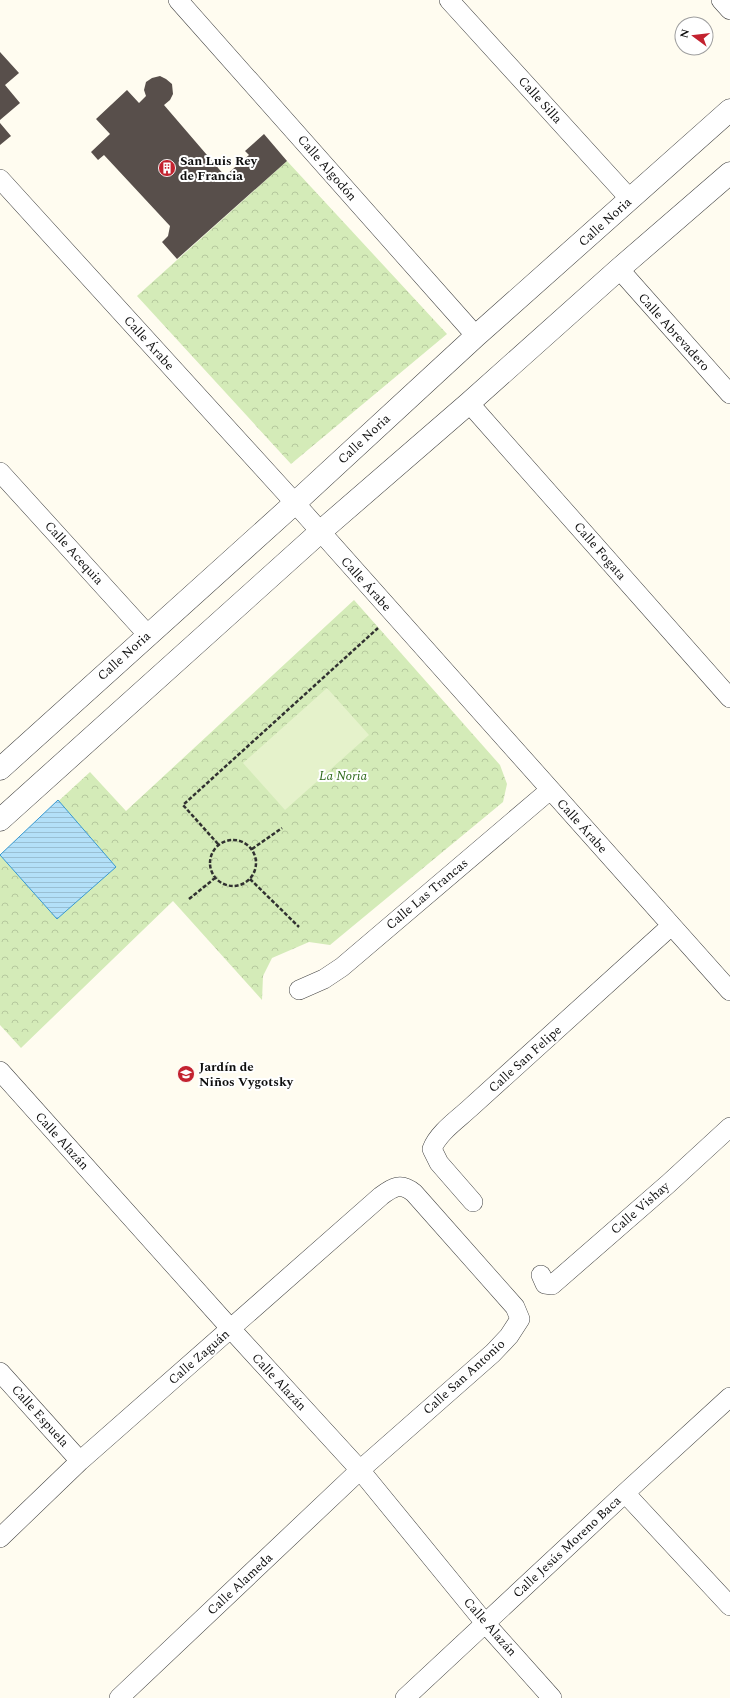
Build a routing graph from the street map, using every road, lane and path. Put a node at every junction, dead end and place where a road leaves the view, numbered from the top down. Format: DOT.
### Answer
graph roads {
  1 [pos="178,0"];
  2 [pos="449,0"];
  3 [pos="721,0"];
  4 [pos="730,10"];
  5 [pos="730,110"];
  6 [pos="730,173"];
  7 [pos="0,179"];
  8 [pos="630,199"];
  9 [pos="619,270"];
  10 [pos="476,336"];
  11 [pos="730,394"];
  12 [pos="469,403"];
  13 [pos="0,472"];
  14 [pos="294,503"];
  15 [pos="320,532"];
  16 [pos="394,615"];
  17 [pos="148,635"];
  18 [pos="730,698"];
  19 [pos="2,764"];
  20 [pos="550,790"];
  21 [pos="0,820"];
  22 [pos="282,828"];
  23 [pos="218,844"];
  24 [pos="252,849"];
  25 [pos="215,878"];
  26 [pos="250,879"];
  27 [pos="189,899"];
  28 [pos="671,926"];
  29 [pos="299,928"];
  30 [pos="300,990"];
  31 [pos="730,991"];
  32 [pos="0,1071"];
  33 [pos="730,1127"];
  34 [pos="403,1186"];
  35 [pos="473,1202"];
  36 [pos="544,1280"];
  37 [pos="231,1329"];
  38 [pos="0,1372"];
  39 [pos="730,1397"];
  40 [pos="80,1461"];
  41 [pos="360,1470"];
  42 [pos="625,1493"];
  43 [pos="0,1538"];
  44 [pos="730,1606"];
  45 [pos="485,1623"];
  46 [pos="119,1698"];
  47 [pos="405,1698"];
  48 [pos="552,1698"];
  1 -- 10 [label="street, Calle Algodón"];
  2 -- 8 [label="street, Calle Silla"];
  3 -- 4 [label="street"];
  5 -- 8 [label="street, Calle Noria"];
  6 -- 9 [label="street"];
  7 -- 14 [label="street, Calle Árabe"];
  8 -- 10 [label="street, Calle Noria"];
  9 -- 11 [label="street, Calle Abrevadero"];
  9 -- 12 [label="street"];
  10 -- 14 [label="street, Calle Noria"];
  12 -- 15 [label="street"];
  12 -- 18 [label="street, Calle Fogata"];
  13 -- 17 [label="street, Calle Acequia"];
  14 -- 15 [label="street, Calle Árabe"];
  14 -- 17 [label="street, Calle Noria"];
  15 -- 16 [label="street, Calle Árabe"];
  15 -- 21 [label="street"];
  16 -- 20 [label="street, Calle Árabe"];
  16 -- 23 [label="path"];
  17 -- 19 [label="street, Calle Noria"];
  20 -- 28 [label="street, Calle Árabe"];
  20 -- 30 [label="street, Calle Las Trancas"];
  22 -- 24 [label="path"];
  23 -- 24 [label="path"];
  23 -- 25 [label="path"];
  24 -- 26 [label="path"];
  25 -- 26 [label="path"];
  25 -- 27 [label="path"];
  26 -- 29 [label="path"];
  28 -- 31 [label="street, Calle Árabe"];
  28 -- 35 [label="street, Calle San Felipe"];
  32 -- 37 [label="street, Calle Alazán"];
  33 -- 36 [label="street, Calle Vishay"];
  34 -- 37 [label="street, Calle Zaguán"];
  34 -- 41 [label="street, Calle San Antonio"];
  37 -- 40 [label="street, Calle Zaguán"];
  37 -- 41 [label="street, Calle Alazán"];
  38 -- 40 [label="street, Calle Espuela"];
  39 -- 42 [label="street, Calle Jesús Moreno Baca"];
  40 -- 43 [label="street, Calle Zaguán"];
  41 -- 45 [label="street, Calle Alazán"];
  41 -- 46 [label="street, Calle Alameda"];
  42 -- 44 [label="street"];
  42 -- 45 [label="street, Calle Jesús Moreno Baca"];
  45 -- 47 [label="street, Calle Jesús Moreno Baca"];
  45 -- 48 [label="street, Calle Alazán"];
}
